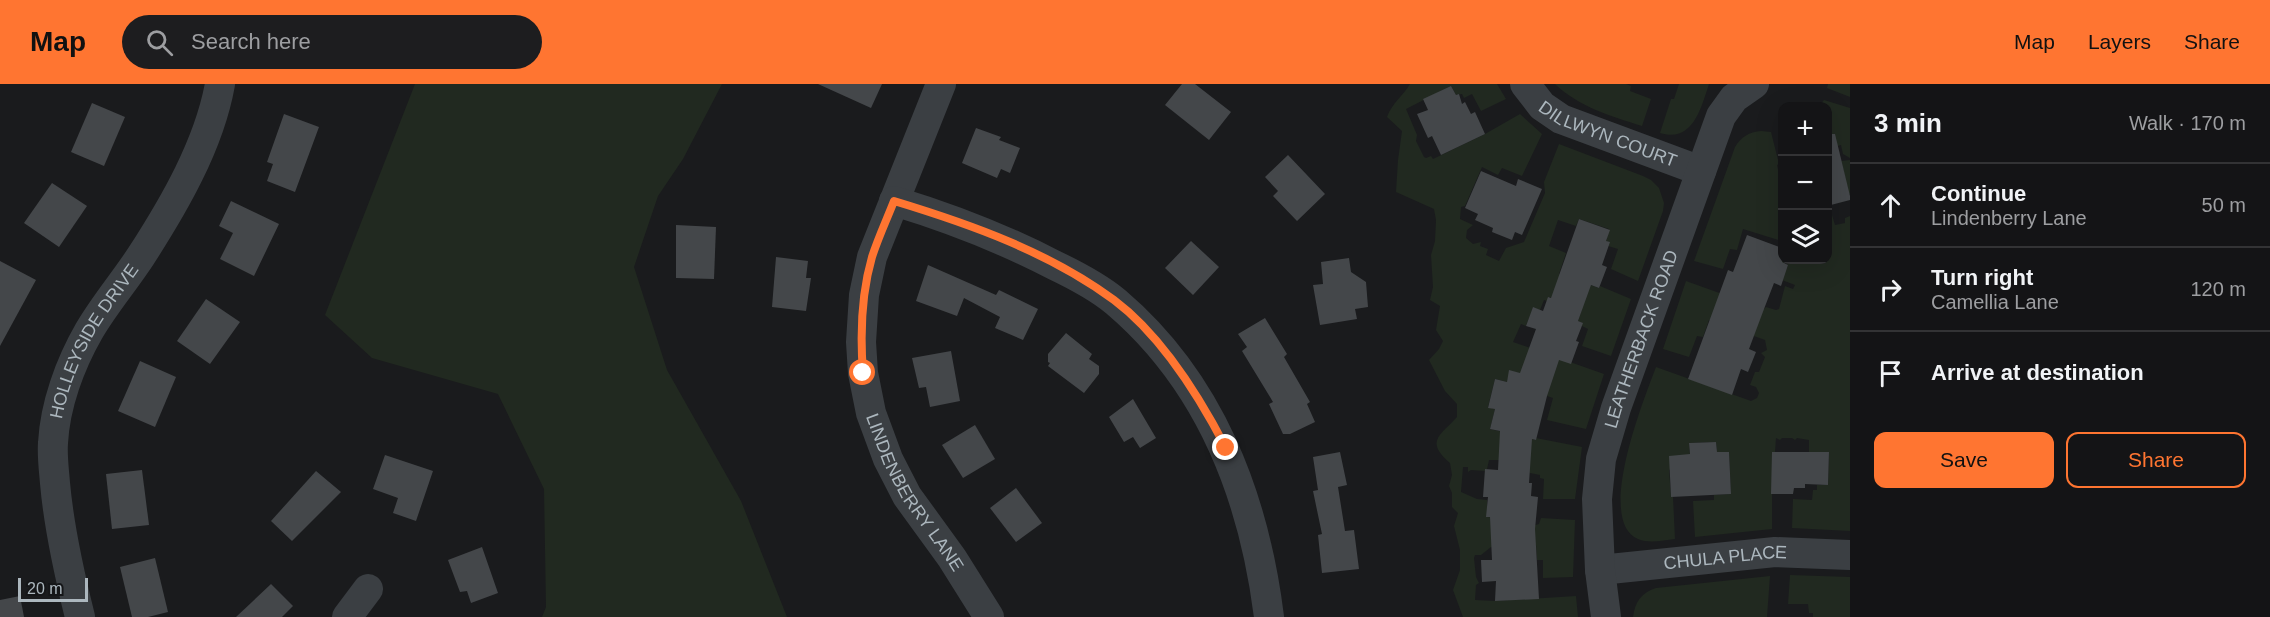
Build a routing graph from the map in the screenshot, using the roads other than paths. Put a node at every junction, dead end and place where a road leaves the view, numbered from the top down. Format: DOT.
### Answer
graph roads {
  1 [pos="220,84"];
  2 [pos="941,84"];
  3 [pos="1525,84"];
  4 [pos="1754,84"];
  5 [pos="1701,171"];
  6 [pos="894,201"];
  7 [pos="1850,555"];
  8 [pos="1600,570"];
  9 [pos="368,589"];
  10 [pos="80,617"];
  11 [pos="346,617"];
  12 [pos="989,617"];
  13 [pos="1269,617"];
  14 [pos="1606,617"];
  1 -- 10 [label="street, HOLLEYSIDE DRIVE"];
  2 -- 6 [label="street, LINDENBERRY LANE"];
  3 -- 5 [label="street, DILLWYN COURT"];
  4 -- 5 [label="street, LEATHERBACK ROAD"];
  5 -- 8 [label="street, LEATHERBACK ROAD"];
  6 -- 12 [label="street, LINDENBERRY LANE"];
  6 -- 13 [label="street"];
  7 -- 8 [label="street, CHULA PLACE"];
  8 -- 14 [label="street, LEATHERBACK ROAD"];
  9 -- 11 [label="street"];
}
